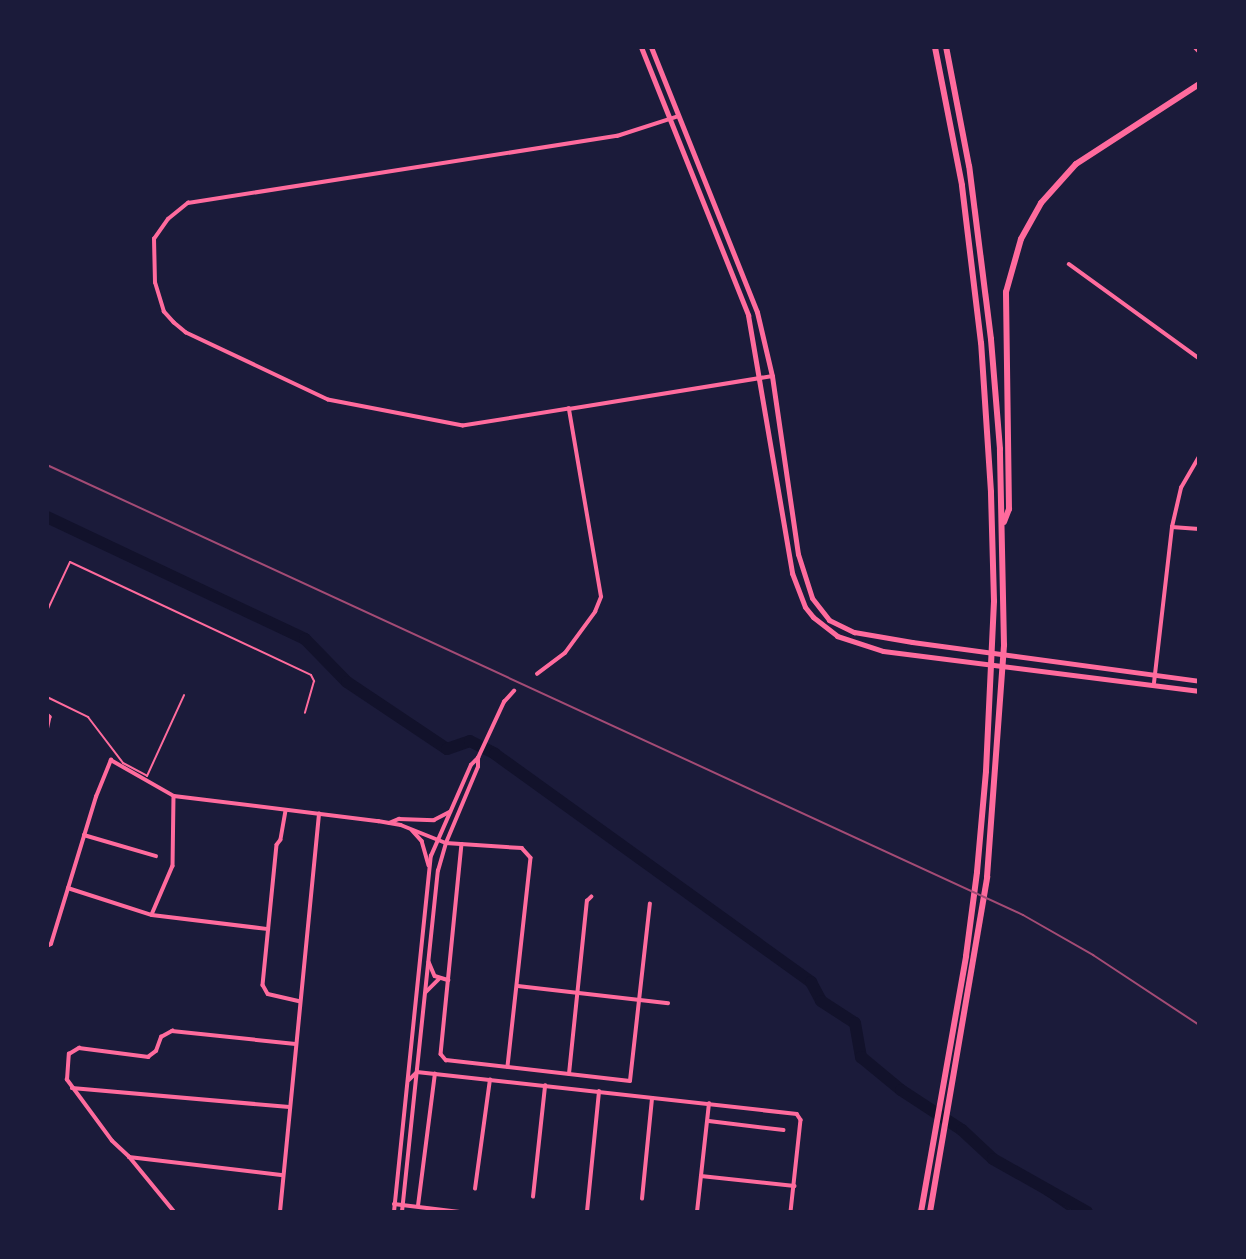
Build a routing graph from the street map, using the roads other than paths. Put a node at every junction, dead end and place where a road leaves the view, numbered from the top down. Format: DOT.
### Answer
graph roads {
  1 [pos="641,47"];
  2 [pos="651,47"];
  3 [pos="946,47"];
  4 [pos="1195,47"];
  5 [pos="934,48"];
  6 [pos="1199,51"];
  7 [pos="1199,84"];
  8 [pos="679,116"];
  9 [pos="669,118"];
  10 [pos="1069,264"];
  11 [pos="1199,358"];
  12 [pos="772,376"];
  13 [pos="759,378"];
  14 [pos="569,409"];
  15 [pos="1199,457"];
  16 [pos="1003,524"];
  17 [pos="1172,527"];
  18 [pos="1199,529"];
  19 [pos="47,611"];
  20 [pos="1156,673"];
  21 [pos="537,674"];
  22 [pos="1199,681"];
  23 [pos="1154,683"];
  24 [pos="514,691"];
  25 [pos="1199,691"];
  26 [pos="184,695"];
  27 [pos="47,697"];
  28 [pos="305,713"];
  29 [pos="47,715"];
  30 [pos="47,731"];
  31 [pos="478,758"];
  32 [pos="174,796"];
  33 [pos="286,811"];
  34 [pos="451,812"];
  35 [pos="319,814"];
  36 [pos="389,823"];
  37 [pos="412,830"];
  38 [pos="84,835"];
  39 [pos="439,840"];
  40 [pos="446,843"];
  41 [pos="462,844"];
  42 [pos="156,856"];
  43 [pos="430,867"];
  44 [pos="68,888"];
  45 [pos="591,897"];
  46 [pos="650,904"];
  47 [pos="152,915"];
  48 [pos="268,929"];
  49 [pos="47,946"];
  50 [pos="428,959"];
  51 [pos="439,979"];
  52 [pos="448,980"];
  53 [pos="518,986"];
  54 [pos="578,993"];
  55 [pos="424,995"];
  56 [pos="637,999"];
  57 [pos="299,1001"];
  58 [pos="668,1003"];
  59 [pos="295,1044"];
  60 [pos="409,1052"];
  61 [pos="508,1067"];
  62 [pos="417,1072"];
  63 [pos="435,1074"];
  64 [pos="569,1074"];
  65 [pos="490,1080"];
  66 [pos="545,1086"];
  67 [pos="72,1087"];
  68 [pos="405,1090"];
  69 [pos="599,1092"];
  70 [pos="652,1098"];
  71 [pos="709,1104"];
  72 [pos="289,1107"];
  73 [pos="708,1121"];
  74 [pos="783,1130"];
  75 [pos="129,1157"];
  76 [pos="284,1175"];
  77 [pos="701,1176"];
  78 [pos="794,1186"];
  79 [pos="475,1189"];
  80 [pos="533,1197"];
  81 [pos="642,1199"];
  82 [pos="394,1205"];
  83 [pos="402,1205"];
  84 [pos="418,1206"];
  85 [pos="174,1212"];
  86 [pos="280,1212"];
  87 [pos="394,1212"];
  88 [pos="402,1212"];
  89 [pos="460,1212"];
  90 [pos="587,1212"];
  91 [pos="697,1212"];
  92 [pos="791,1212"];
  93 [pos="921,1212"];
  94 [pos="930,1212"];
  1 -- 9 [label="main road"];
  2 -- 8 [label="main road"];
  3 -- 16 [label="highway"];
  4 -- 6 [label="main road"];
  5 -- 93 [label="highway"];
  7 -- 16 [label="highway"];
  8 -- 9 [label="street"];
  8 -- 12 [label="main road"];
  9 -- 13 [label="main road"];
  9 -- 14 [label="street"];
  10 -- 11 [label="street"];
  12 -- 13 [label="street"];
  12 -- 20 [label="main road"];
  13 -- 14 [label="street"];
  13 -- 23 [label="main road"];
  14 -- 21 [label="street"];
  15 -- 17 [label="street"];
  16 -- 94 [label="highway"];
  17 -- 18 [label="street"];
  17 -- 20 [label="street"];
  19 -- 28 [label="lane"];
  20 -- 22 [label="main road"];
  20 -- 23 [label="street"];
  23 -- 25 [label="main road"];
  24 -- 31 [label="street"];
  26 -- 27 [label="lane"];
  29 -- 30 [label="street"];
  31 -- 34 [label="street"];
  31 -- 40 [label="street"];
  32 -- 33 [label="street"];
  32 -- 38 [label="street"];
  32 -- 47 [label="street"];
  33 -- 35 [label="street"];
  33 -- 48 [label="street"];
  34 -- 36 [label="street"];
  34 -- 39 [label="street"];
  35 -- 36 [label="street"];
  35 -- 57 [label="street"];
  36 -- 37 [label="street"];
  37 -- 39 [label="street"];
  37 -- 43 [label="street"];
  38 -- 42 [label="street"];
  38 -- 44 [label="street"];
  39 -- 40 [label="street"];
  39 -- 43 [label="street"];
  40 -- 41 [label="street"];
  40 -- 50 [label="street"];
  41 -- 52 [label="street"];
  41 -- 53 [label="street"];
  43 -- 60 [label="street"];
  44 -- 47 [label="street"];
  44 -- 49 [label="street"];
  45 -- 54 [label="street"];
  46 -- 56 [label="street"];
  47 -- 48 [label="street"];
  48 -- 57 [label="street"];
  50 -- 51 [label="street"];
  50 -- 55 [label="street"];
  51 -- 52 [label="street"];
  51 -- 55 [label="street"];
  52 -- 61 [label="street"];
  53 -- 54 [label="street"];
  53 -- 61 [label="street"];
  54 -- 56 [label="street"];
  54 -- 64 [label="street"];
  55 -- 62 [label="street"];
  56 -- 58 [label="street"];
  56 -- 64 [label="street"];
  57 -- 59 [label="street"];
  59 -- 67 [label="street"];
  59 -- 72 [label="street"];
  60 -- 62 [label="street"];
  60 -- 68 [label="street"];
  61 -- 64 [label="street"];
  62 -- 63 [label="street"];
  62 -- 68 [label="street"];
  62 -- 83 [label="street"];
  63 -- 65 [label="street"];
  63 -- 84 [label="street"];
  65 -- 66 [label="street"];
  65 -- 79 [label="street"];
  66 -- 69 [label="street"];
  66 -- 80 [label="street"];
  67 -- 72 [label="street"];
  67 -- 75 [label="street"];
  68 -- 82 [label="street"];
  69 -- 70 [label="street"];
  69 -- 90 [label="street"];
  70 -- 71 [label="street"];
  70 -- 81 [label="street"];
  71 -- 73 [label="street"];
  71 -- 78 [label="street"];
  72 -- 76 [label="street"];
  73 -- 74 [label="street"];
  73 -- 77 [label="street"];
  75 -- 76 [label="street"];
  75 -- 85 [label="street"];
  76 -- 86 [label="street"];
  77 -- 78 [label="street"];
  77 -- 91 [label="street"];
  78 -- 92 [label="street"];
  82 -- 83 [label="street"];
  82 -- 87 [label="street"];
  83 -- 84 [label="street"];
  83 -- 88 [label="street"];
  84 -- 89 [label="street"];
}
